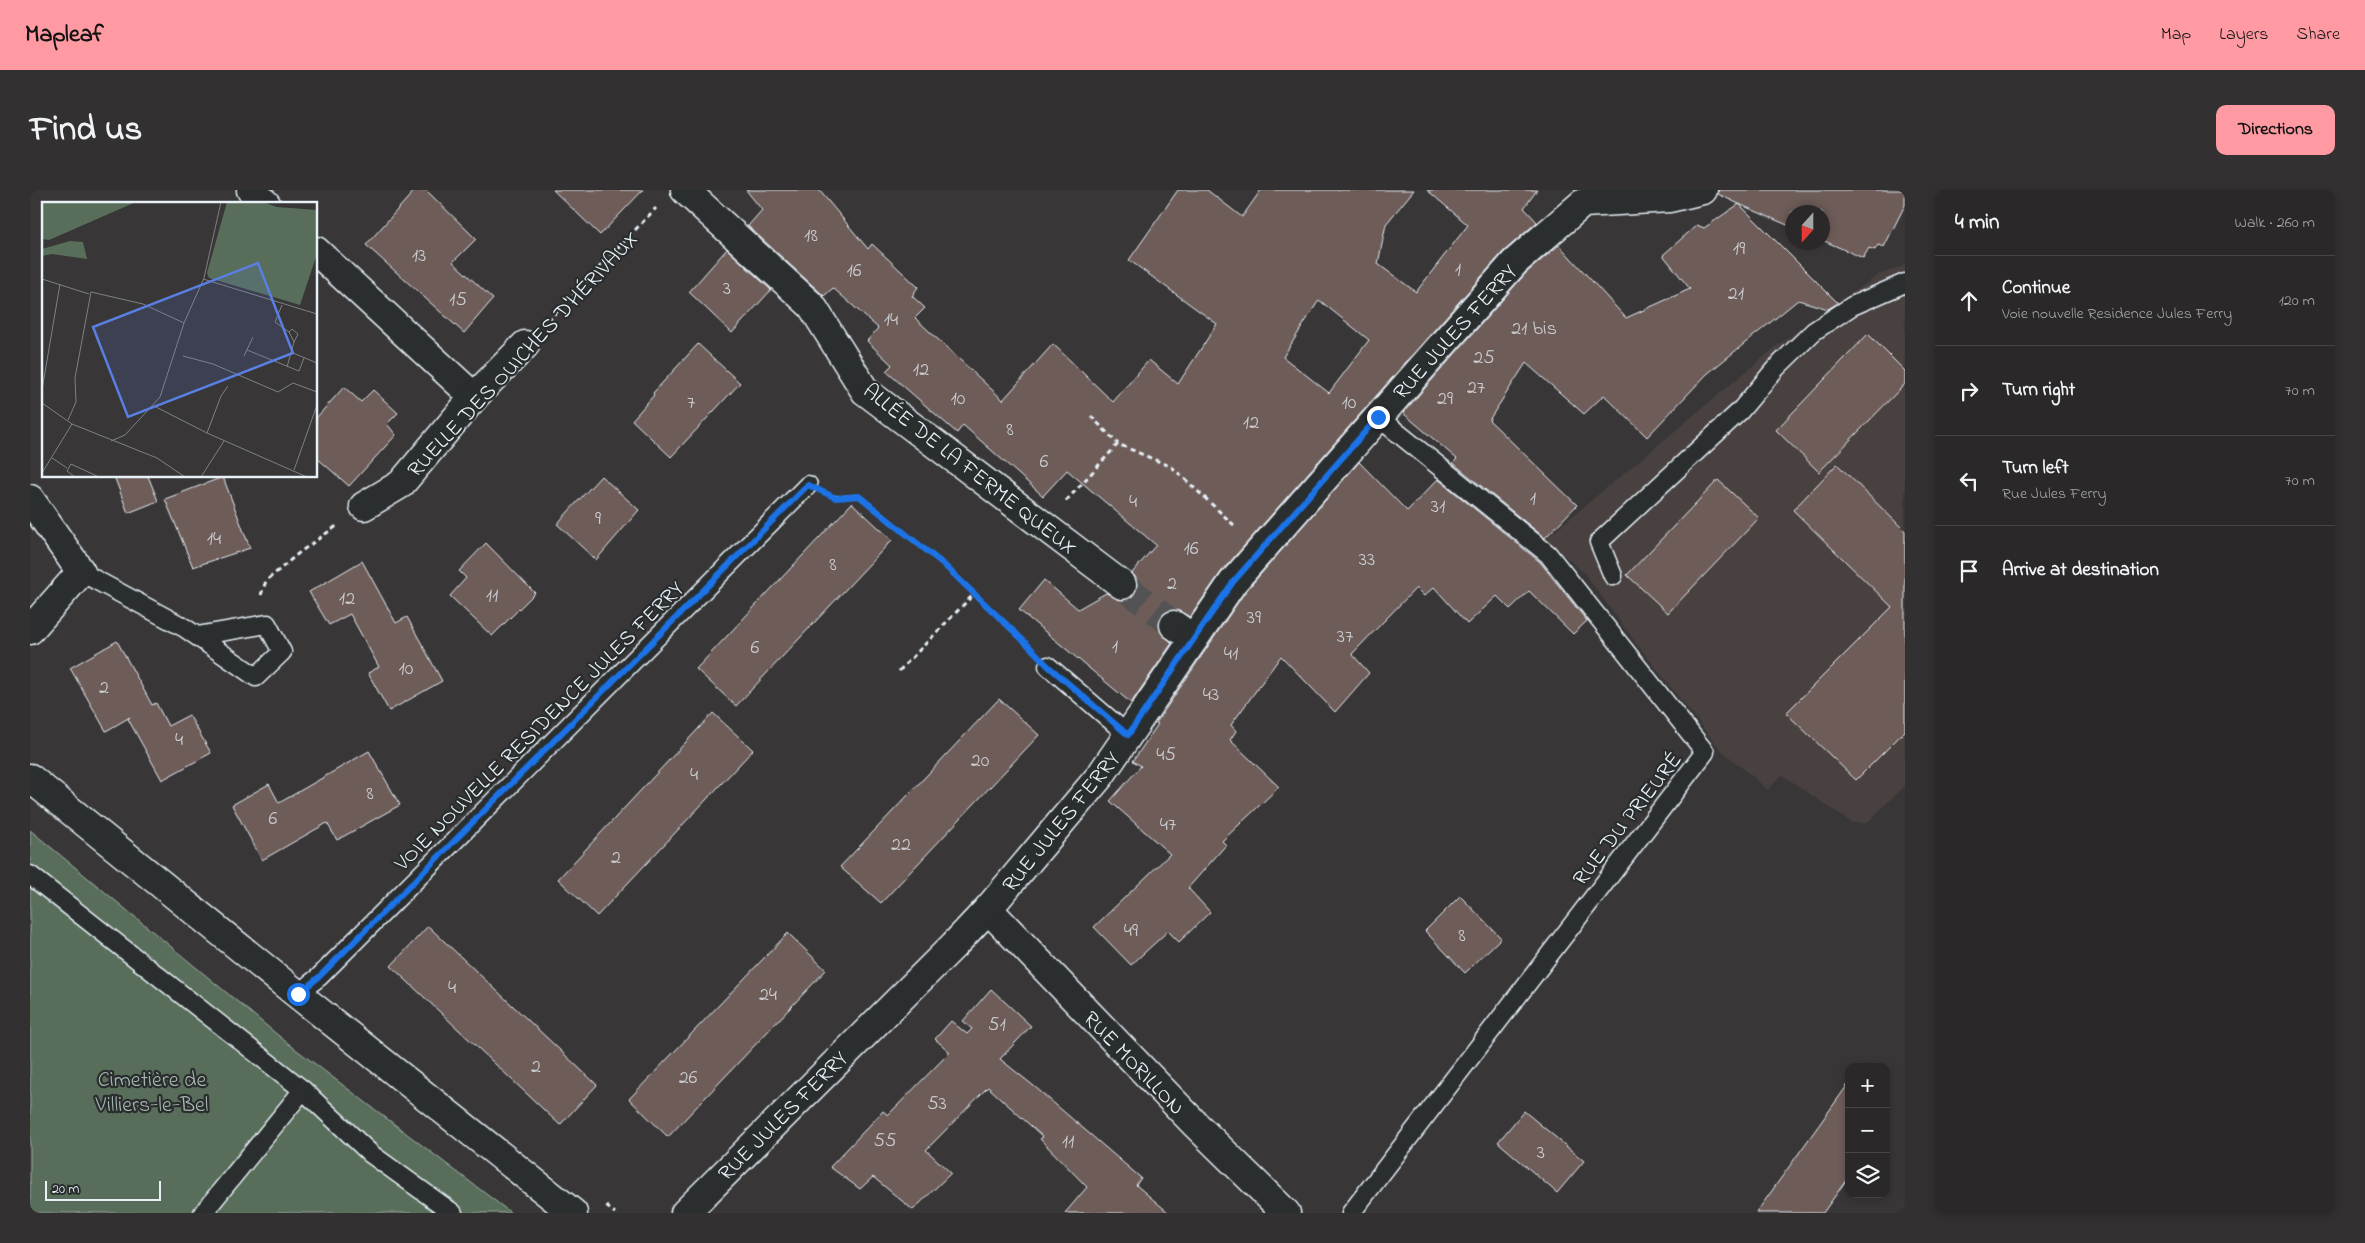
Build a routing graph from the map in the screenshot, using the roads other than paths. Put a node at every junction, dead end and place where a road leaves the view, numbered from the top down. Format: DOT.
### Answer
graph roads {
  1 [pos="251,190"];
  2 [pos="685,190"];
  3 [pos="1703,190"];
  4 [pos="1606,195"];
  5 [pos="264,202"];
  6 [pos="318,253"];
  7 [pos="1905,283"];
  8 [pos="525,345"];
  9 [pos="474,397"];
  10 [pos="1378,417"];
  11 [pos="808,485"];
  12 [pos="30,499"];
  13 [pos="364,506"];
  14 [pos="81,572"];
  15 [pos="1613,576"];
  16 [pos="1122,585"];
  17 [pos="30,630"];
  18 [pos="197,636"];
  19 [pos="1048,666"];
  20 [pos="1128,735"];
  21 [pos="30,778"];
  22 [pos="30,875"];
  23 [pos="988,909"];
  24 [pos="298,994"];
  25 [pos="303,1090"];
  26 [pos="203,1213"];
  27 [pos="453,1213"];
  28 [pos="574,1213"];
  29 [pos="685,1213"];
  30 [pos="1286,1213"];
  31 [pos="1351,1213"];
  1 -- 5 [label="street"];
  2 -- 16 [label="street, ALLÉE DE LA FERME QUEUX"];
  3 -- 4 [label="street, RUE JULES FERRY"];
  4 -- 10 [label="street, RUE JULES FERRY"];
  6 -- 9 [label="street"];
  7 -- 15 [label="lane"];
  8 -- 9 [label="street, RUELLE DES OUICHES D'HÉRIVAUX"];
  9 -- 13 [label="street, RUELLE DES OUICHES D'HÉRIVAUX"];
  10 -- 20 [label="street, RUE JULES FERRY"];
  10 -- 31 [label="lane, RUE DU PRIEURÉ"];
  11 -- 24 [label="lane, VOIE NOUVELLE RESIDENCE JULES FERRY"];
  12 -- 14 [label="street"];
  14 -- 17 [label="street"];
  14 -- 18 [label="lane"];
  18 -- 18 [label="lane"];
  19 -- 20 [label="lane"];
  20 -- 23 [label="street, RUE JULES FERRY"];
  21 -- 24 [label="street"];
  22 -- 25 [label="lane"];
  23 -- 29 [label="street, RUE JULES FERRY"];
  23 -- 30 [label="street, RUE MORILLON"];
  24 -- 28 [label="street"];
  25 -- 26 [label="lane"];
  25 -- 27 [label="lane"];
}
